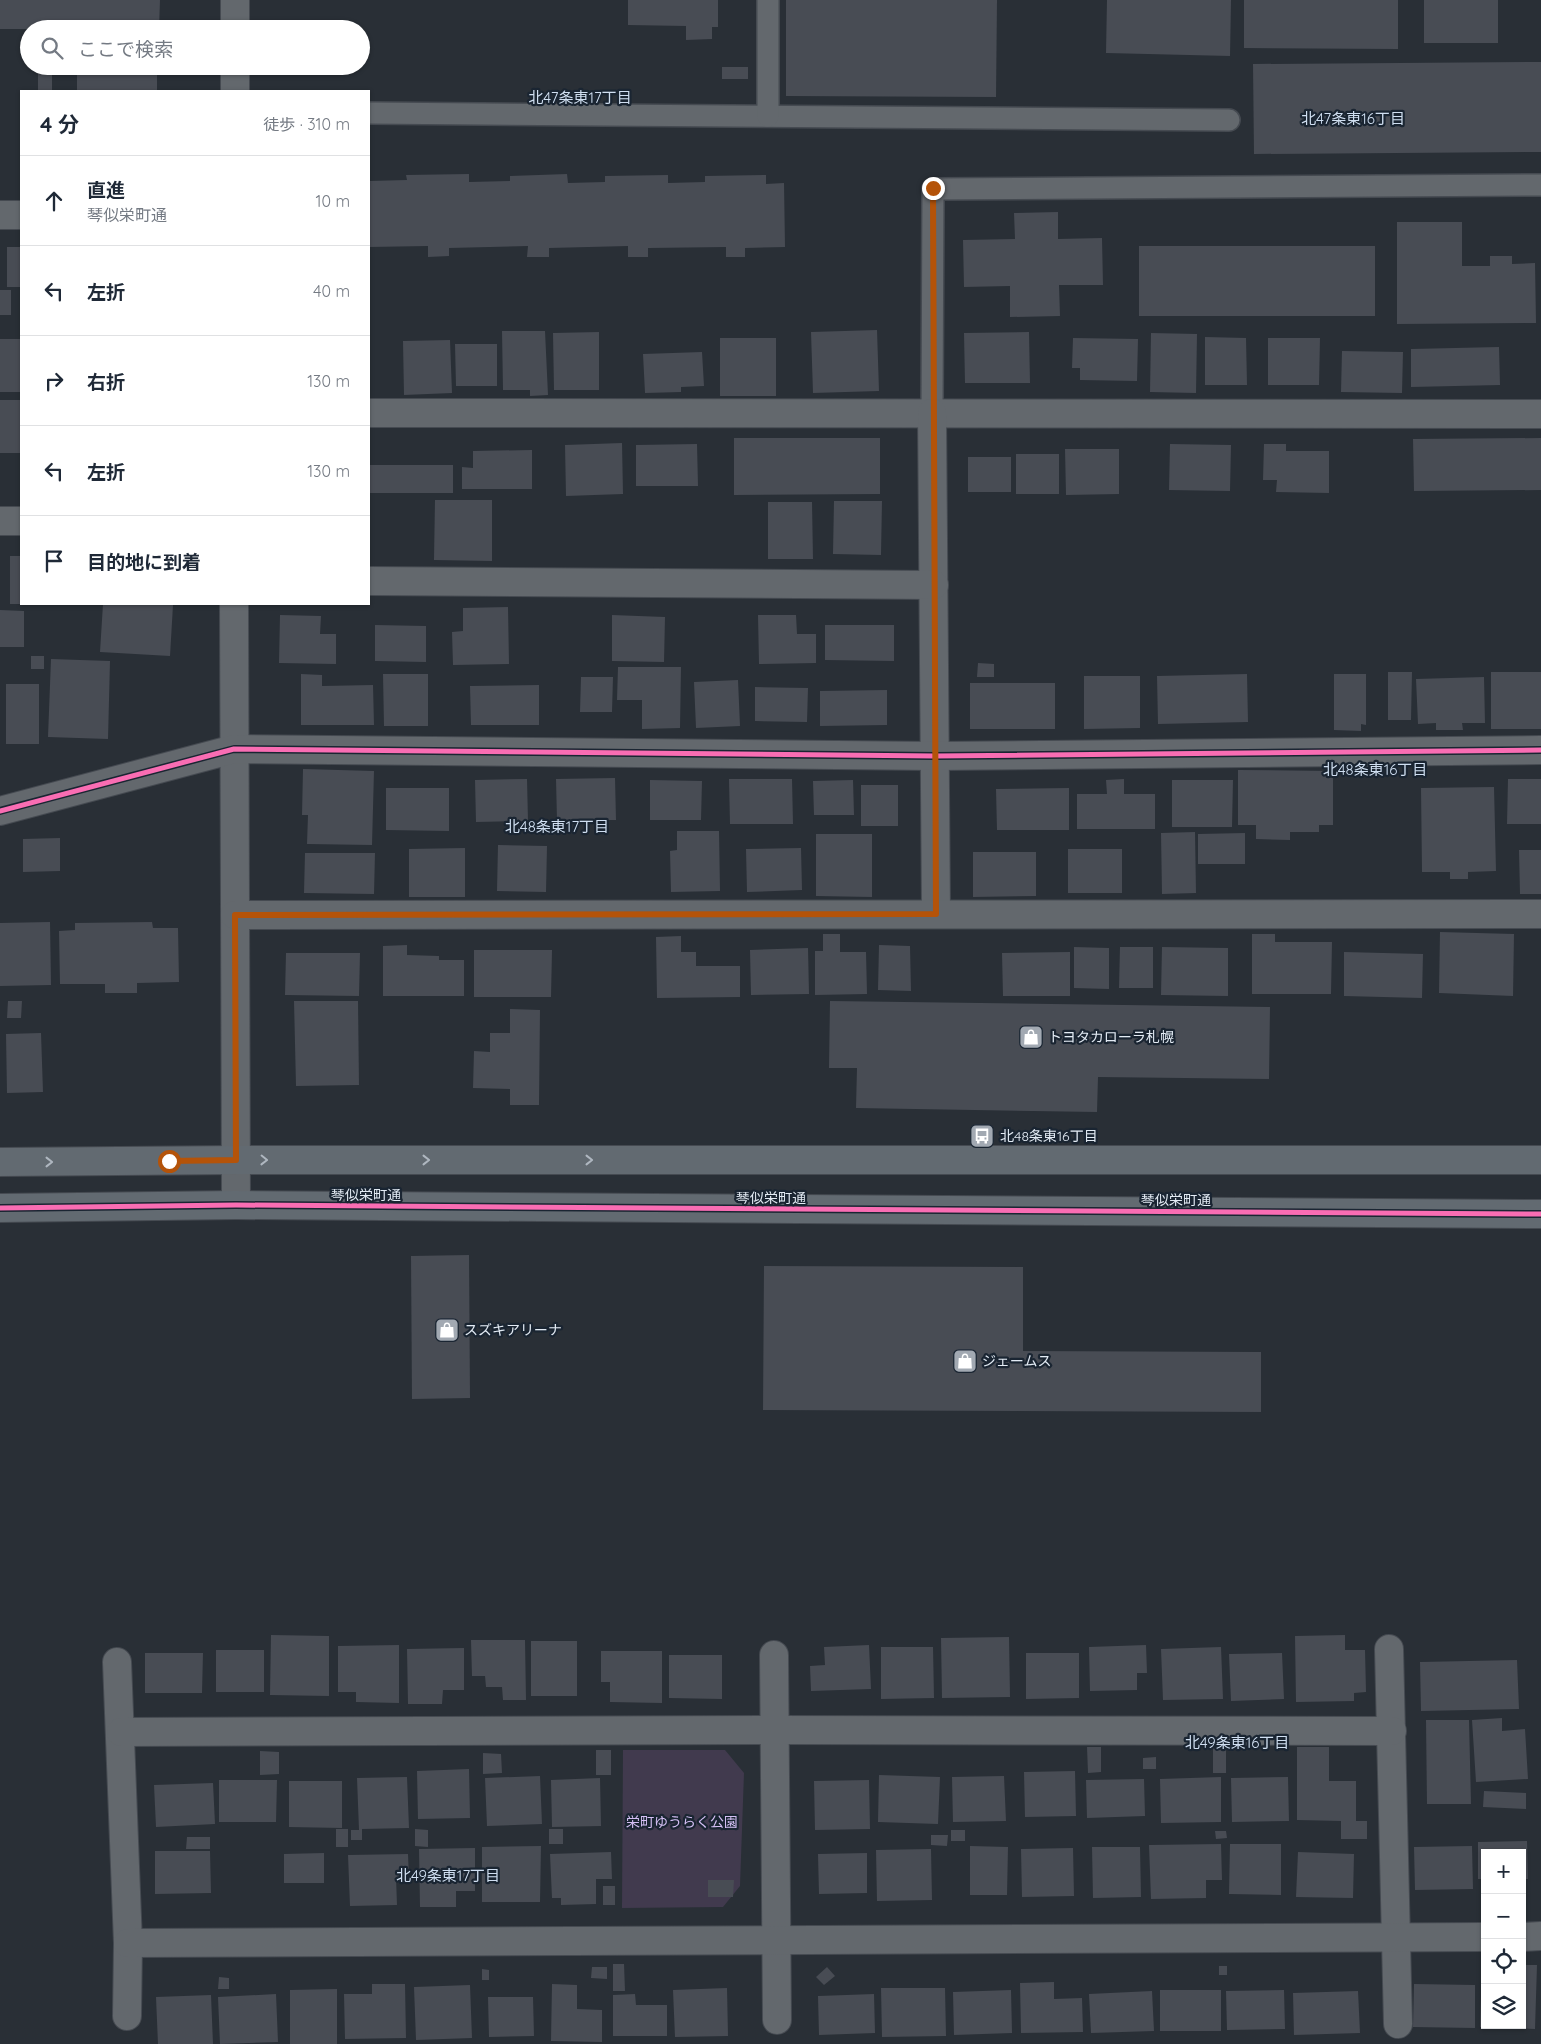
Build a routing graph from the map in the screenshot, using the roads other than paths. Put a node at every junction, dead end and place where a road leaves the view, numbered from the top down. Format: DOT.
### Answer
graph roads {
  1 [pos="235,0"];
  2 [pos="768,0"];
  3 [pos="235,20"];
  4 [pos="235,75"];
  5 [pos="235,90"];
  6 [pos="370,112"];
  7 [pos="768,116"];
  8 [pos="1229,120"];
  9 [pos="1541,185"];
  10 [pos="0,215"];
  11 [pos="20,215"];
  12 [pos="370,413"];
  13 [pos="932,414"];
  14 [pos="1541,414"];
  15 [pos="0,521"];
  16 [pos="20,521"];
  17 [pos="370,581"];
  18 [pos="934,585"];
  19 [pos="234,605"];
  20 [pos="234,749"];
  21 [pos="1541,750"];
  22 [pos="934,756"];
  23 [pos="0,811"];
  24 [pos="936,914"];
  25 [pos="1541,914"];
  26 [pos="235,915"];
  27 [pos="236,1160"];
  28 [pos="1541,1160"];
  29 [pos="0,1162"];
  30 [pos="236,1205"];
  31 [pos="0,1208"];
  32 [pos="1541,1214"];
  33 [pos="1389,1649"];
  34 [pos="774,1655"];
  35 [pos="117,1662"];
  36 [pos="775,1730"];
  37 [pos="1392,1731"];
  38 [pos="120,1732"];
  39 [pos="1526,1936"];
  40 [pos="1541,1936"];
  41 [pos="1396,1937"];
  42 [pos="1481,1937"];
  43 [pos="777,1940"];
  44 [pos="128,1943"];
  45 [pos="127,2016"];
  46 [pos="777,2020"];
  47 [pos="1398,2024"];
  1 -- 3 [label="street"];
  2 -- 7 [label="lane"];
  4 -- 5 [label="street"];
  6 -- 7 [label="lane"];
  7 -- 8 [label="lane"];
  9 -- 13 [label="lane"];
  10 -- 11 [label="street"];
  12 -- 13 [label="street"];
  13 -- 14 [label="street"];
  13 -- 18 [label="street"];
  15 -- 16 [label="street"];
  17 -- 18 [label="street"];
  18 -- 22 [label="street"];
  19 -- 20 [label="street"];
  20 -- 22 [label="street"];
  20 -- 23 [label="street"];
  20 -- 26 [label="street"];
  21 -- 22 [label="street"];
  22 -- 24 [label="street"];
  24 -- 25 [label="street"];
  24 -- 26 [label="street"];
  26 -- 27 [label="street"];
  27 -- 28 [label="street, one-way"];
  29 -- 27 [label="street, one-way"];
  27 -- 30 [label="street"];
  30 -- 31 [label="street, 琴似栄町通"];
  30 -- 32 [label="street, 琴似栄町通"];
  33 -- 37 [label="street"];
  34 -- 36 [label="street"];
  35 -- 38 [label="street"];
  36 -- 37 [label="street"];
  36 -- 38 [label="street"];
  36 -- 43 [label="street"];
  37 -- 41 [label="street"];
  38 -- 44 [label="street"];
  39 -- 40 [label="street"];
  41 -- 42 [label="street"];
  41 -- 43 [label="street"];
  41 -- 47 [label="street"];
  43 -- 44 [label="street"];
  43 -- 46 [label="street"];
  44 -- 45 [label="street"];
}
